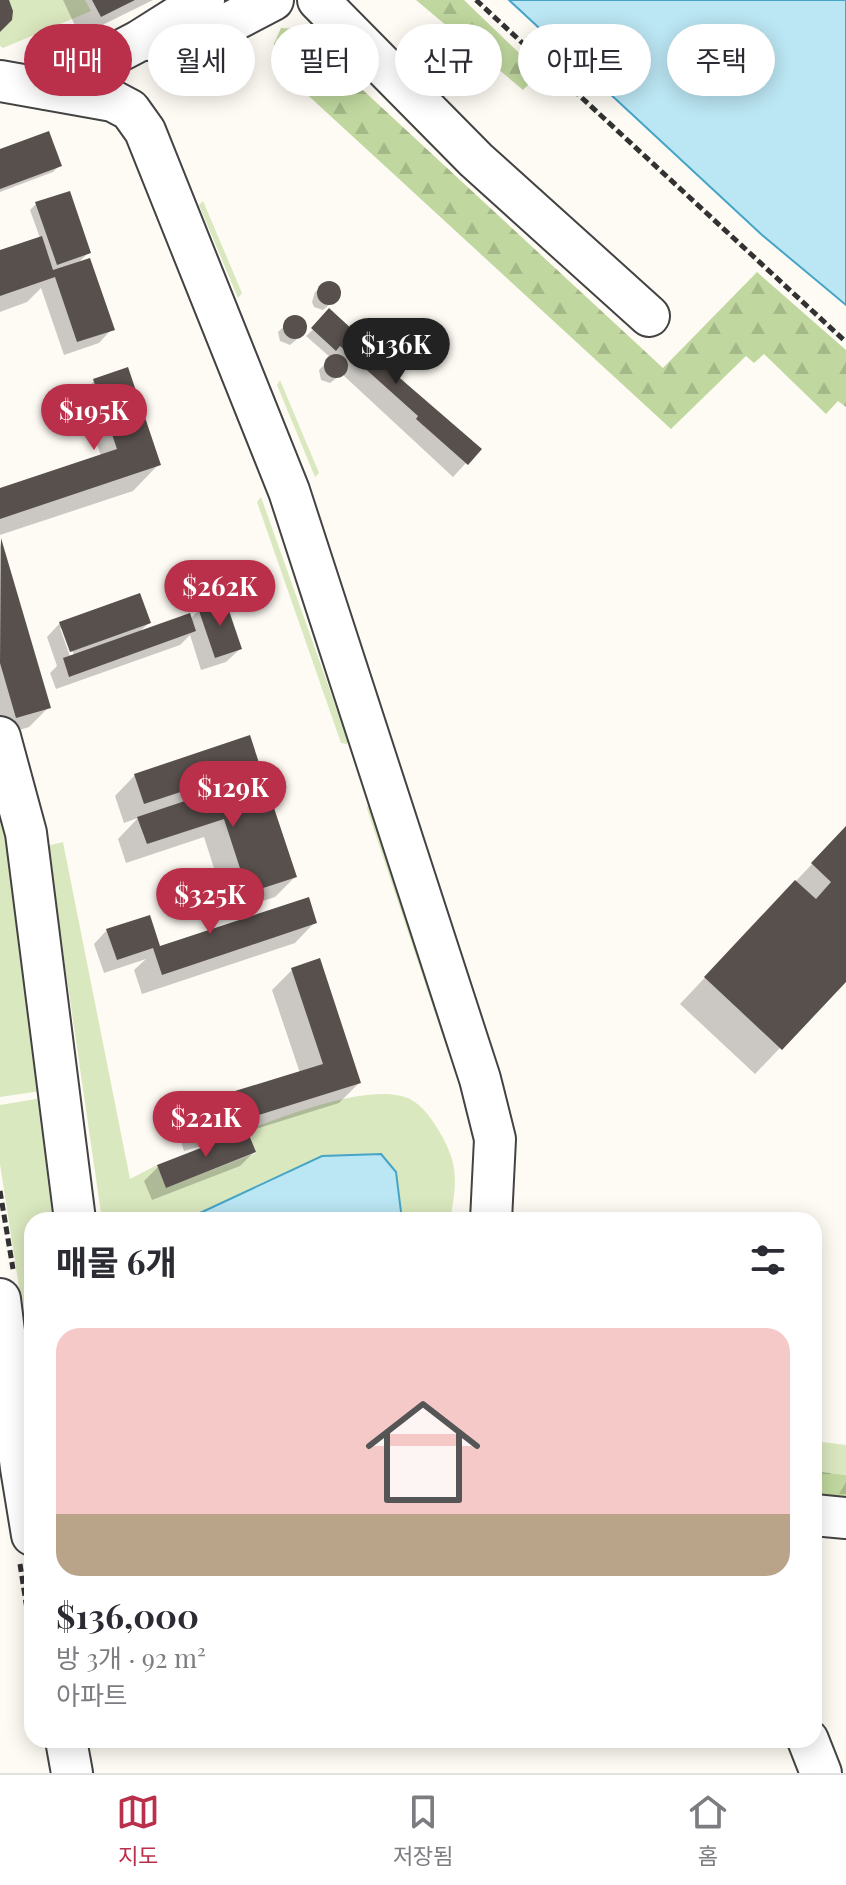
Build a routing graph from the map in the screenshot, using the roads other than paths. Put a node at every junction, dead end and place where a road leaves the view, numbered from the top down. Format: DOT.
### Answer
graph roads {
  1 [pos="204,0"];
  2 [pos="273,0"];
  3 [pos="318,0"];
  4 [pos="139,41"];
  5 [pos="132,45"];
  6 [pos="0,81"];
  7 [pos="24,85"];
  8 [pos="86,96"];
  9 [pos="649,316"];
  10 [pos="0,737"];
  11 [pos="74,1212"];
  12 [pos="491,1212"];
  13 [pos="0,1299"];
  14 [pos="4,1358"];
  15 [pos="24,1486"];
  16 [pos="822,1516"];
  17 [pos="846,1518"];
  18 [pos="67,1748"];
  19 [pos="811,1748"];
  20 [pos="72,1773"];
  21 [pos="821,1773"];
  1 -- 4 [label="street"];
  2 -- 4 [label="street"];
  3 -- 9 [label="street"];
  4 -- 5 [label="street"];
  6 -- 7 [label="street"];
  8 -- 12 [label="street"];
  10 -- 11 [label="street"];
  13 -- 14 [label="street"];
  14 -- 15 [label="street"];
  16 -- 17 [label="street"];
  18 -- 20 [label="street"];
  19 -- 21 [label="street"];
}
